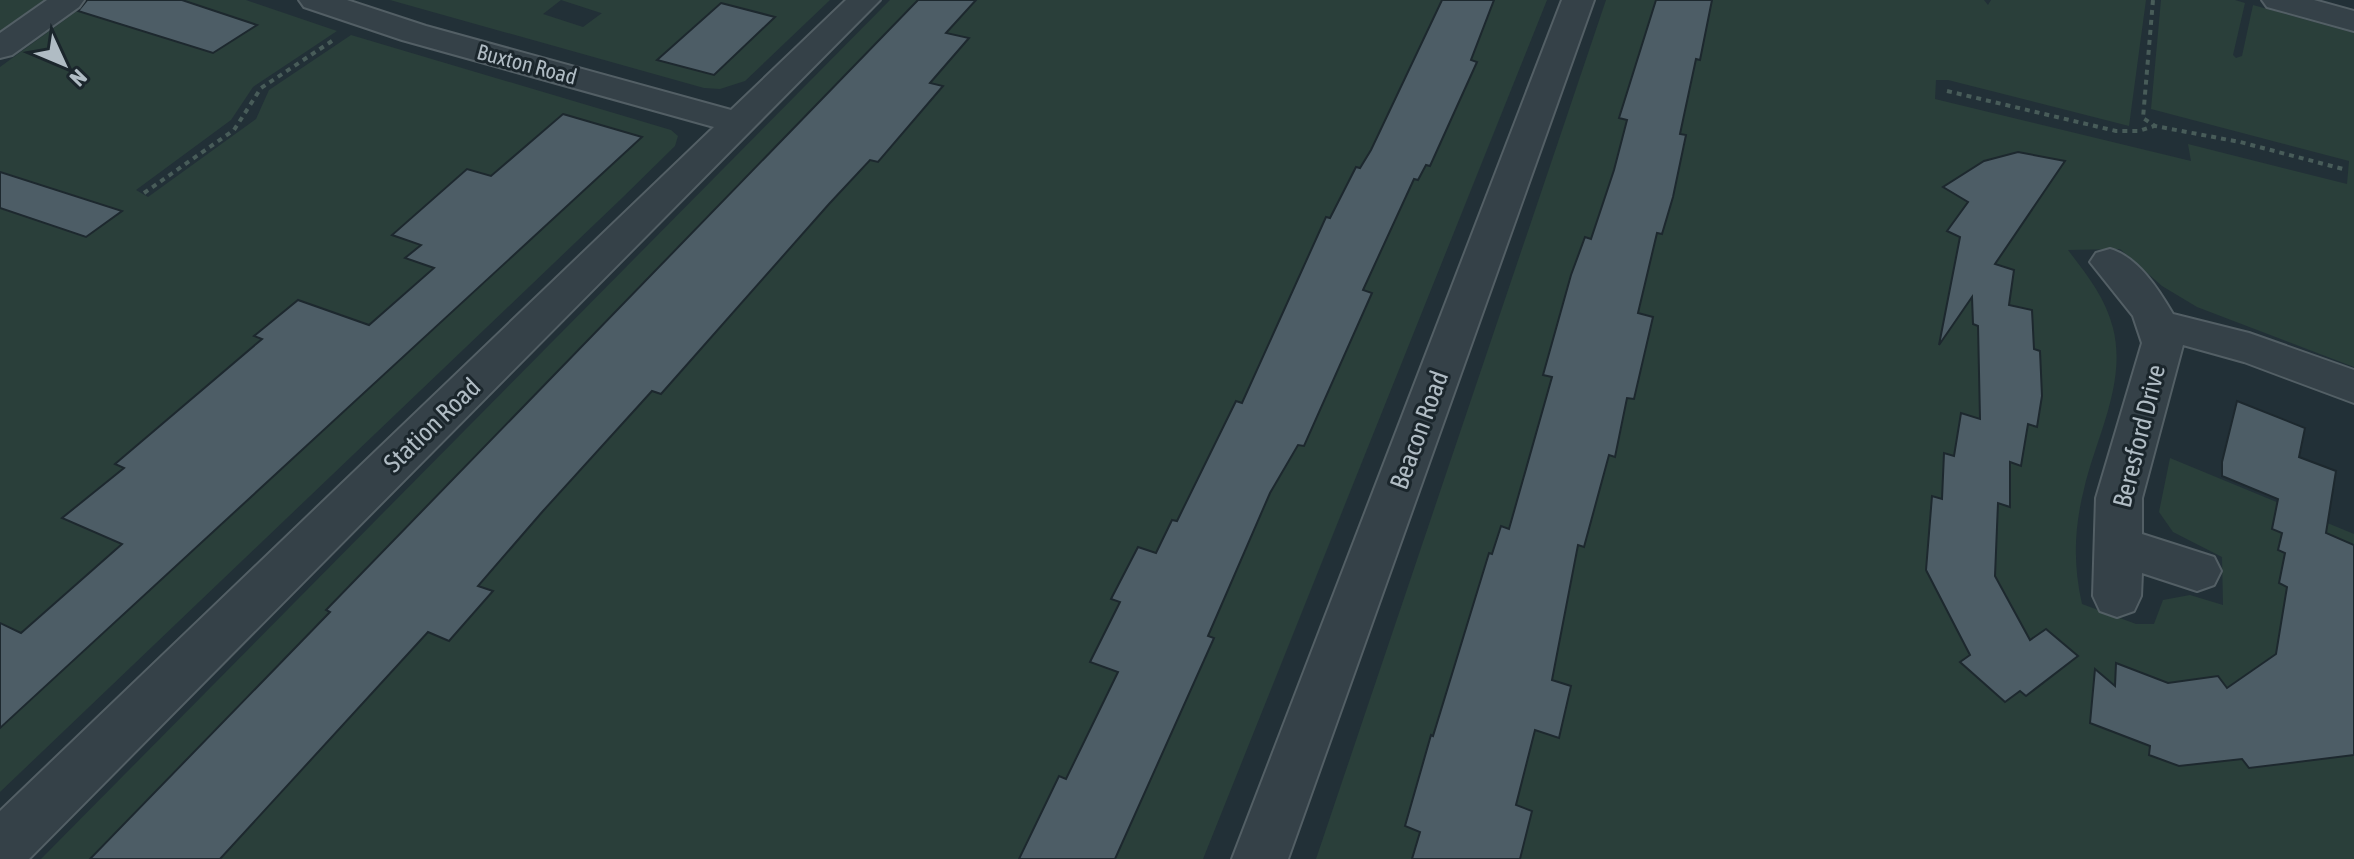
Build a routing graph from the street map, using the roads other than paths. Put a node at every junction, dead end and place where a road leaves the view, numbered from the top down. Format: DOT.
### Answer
graph roads {
  1 [pos="68,0"];
  2 [pos="315,0"];
  3 [pos="864,0"];
  4 [pos="1578,0"];
  5 [pos="2278,0"];
  6 [pos="2354,21"];
  7 [pos="0,48"];
  8 [pos="740,123"];
  9 [pos="2110,262"];
  10 [pos="2160,327"];
  11 [pos="2354,387"];
  12 [pos="2119,546"];
  13 [pos="2197,571"];
  14 [pos="2117,596"];
  15 [pos="0,849"];
  16 [pos="1260,859"];
  1 -- 7 [label="street"];
  2 -- 8 [label="street, Buxton Road"];
  3 -- 8 [label="street, Station Road"];
  4 -- 16 [label="street, Beacon Road"];
  5 -- 6 [label="street"];
  8 -- 15 [label="street, Station Road"];
  9 -- 10 [label="street, Beresford Drive"];
  10 -- 11 [label="street, Beresford Drive"];
  10 -- 12 [label="street, Beresford Drive"];
  12 -- 13 [label="street, Beresford Drive"];
  12 -- 14 [label="street, Beresford Drive"];
}
